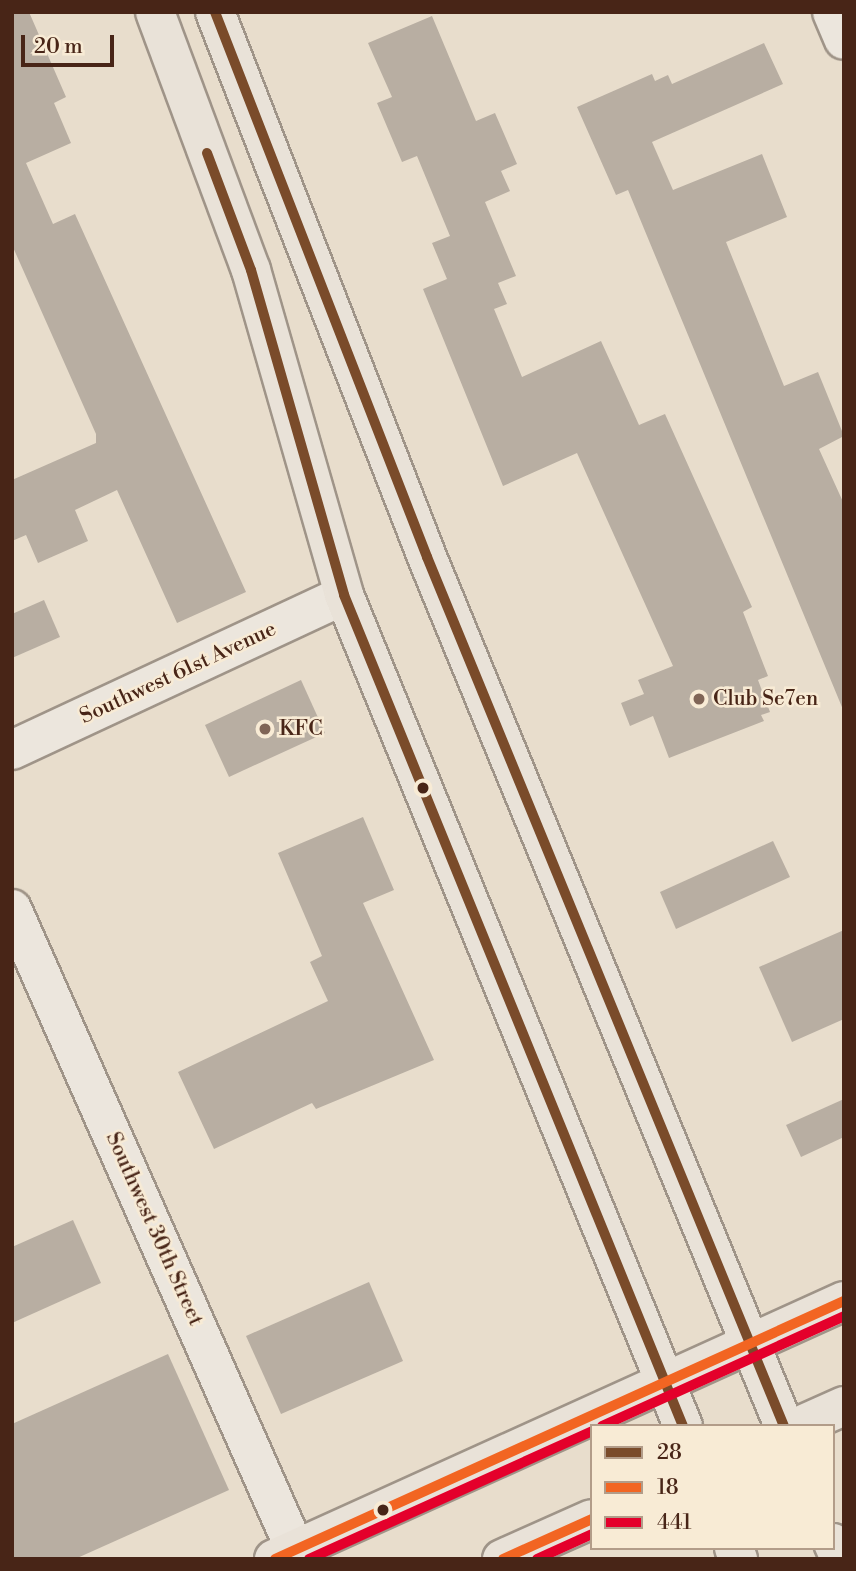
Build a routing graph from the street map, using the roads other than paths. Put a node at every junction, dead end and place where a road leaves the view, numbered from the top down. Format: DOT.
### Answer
graph roads {
  1 [pos="155,12"];
  2 [pos="215,12"];
  3 [pos="832,12"];
  4 [pos="844,40"];
  5 [pos="344,596"];
  6 [pos="12,750"];
  7 [pos="12,909"];
  8 [pos="844,1301"];
  9 [pos="750,1344"];
  10 [pos="665,1383"];
  11 [pos="844,1406"];
  12 [pos="682,1424"];
  13 [pos="783,1424"];
  14 [pos="804,1424"];
  15 [pos="590,1520"];
  16 [pos="285,1554"];
  17 [pos="502,1559"];
  1 -- 5 [label="main road"];
  2 -- 9 [label="main road"];
  3 -- 4 [label="street"];
  5 -- 6 [label="street, Southwest 61st Avenue"];
  5 -- 10 [label="main road"];
  7 -- 16 [label="street, Southwest 30th Street"];
  8 -- 9 [label="main road"];
  9 -- 10 [label="main road"];
  9 -- 13 [label="main road"];
  10 -- 12 [label="main road"];
  10 -- 16 [label="main road"];
  11 -- 14 [label="main road"];
  15 -- 17 [label="main road"];
}
